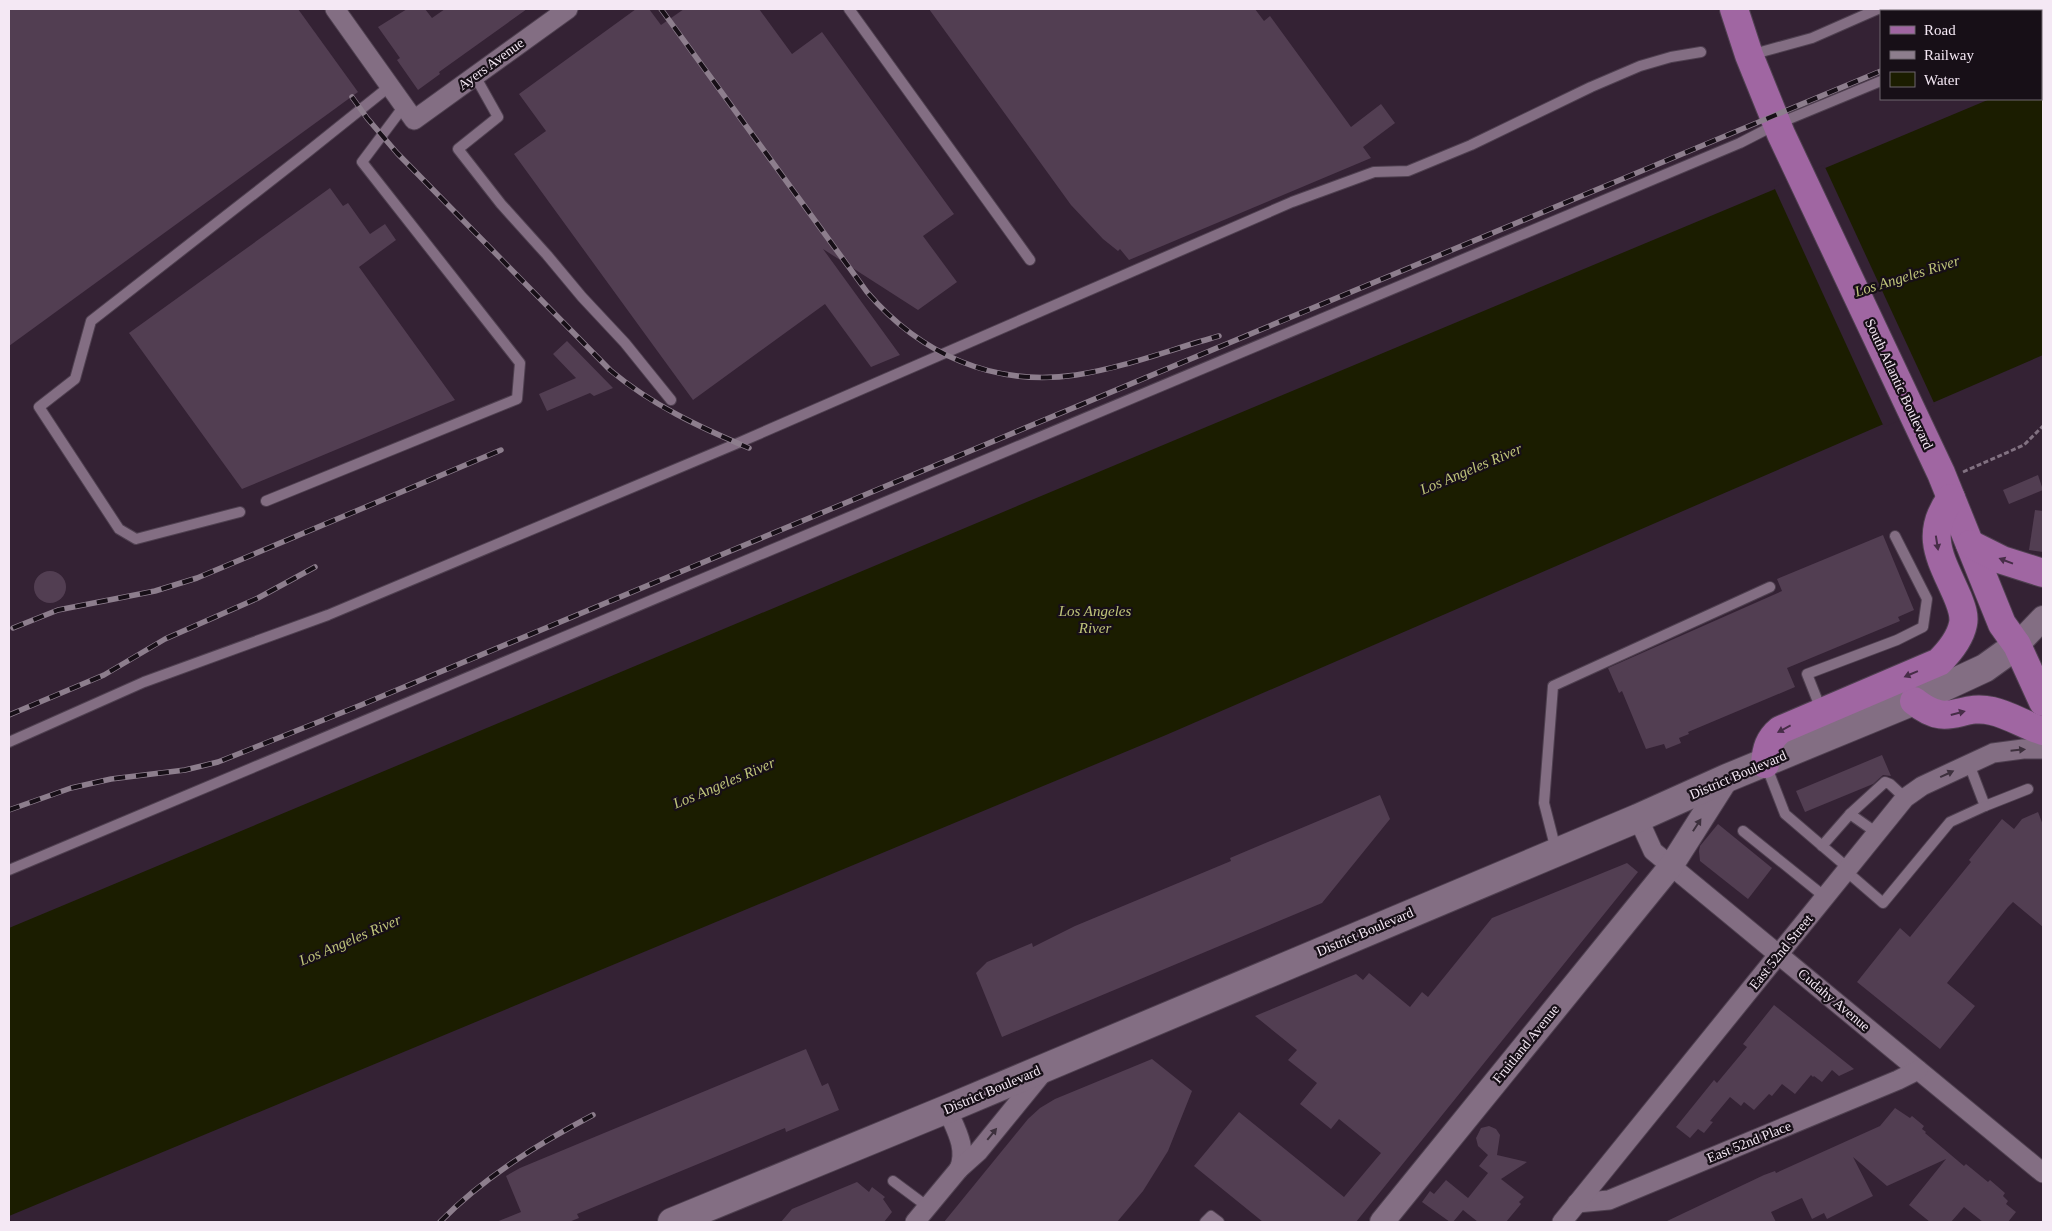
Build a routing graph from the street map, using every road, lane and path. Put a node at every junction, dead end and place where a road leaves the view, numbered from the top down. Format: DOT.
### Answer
graph roads {
  1 [pos="335,9"];
  2 [pos="568,9"];
  3 [pos="849,9"];
  4 [pos="1734,9"];
  5 [pos="1878,9"];
  6 [pos="1701,52"];
  7 [pos="1749,55"];
  8 [pos="475,76"];
  9 [pos="1880,81"];
  10 [pos="390,86"];
  11 [pos="409,113"];
  12 [pos="1779,129"];
  13 [pos="1030,260"];
  14 [pos="671,400"];
  15 [pos="2043,426"];
  16 [pos="1946,484"];
  17 [pos="266,501"];
  18 [pos="240,512"];
  19 [pos="1896,536"];
  20 [pos="1970,544"];
  21 [pos="2043,573"];
  22 [pos="1770,587"];
  23 [pos="2043,618"];
  24 [pos="2017,645"];
  25 [pos="1914,701"];
  26 [pos="2043,702"];
  27 [pos="1827,724"];
  28 [pos="2043,731"];
  29 [pos="9,742"];
  30 [pos="2043,749"];
  31 [pos="1765,764"];
  32 [pos="1969,764"];
  33 [pos="1727,778"];
  34 [pos="2028,789"];
  35 [pos="1905,798"];
  36 [pos="1985,806"];
  37 [pos="1850,814"];
  38 [pos="1638,818"];
  39 [pos="1743,830"];
  40 [pos="1877,833"];
  41 [pos="1822,846"];
  42 [pos="1557,851"];
  43 [pos="1671,866"];
  44 [pos="9,870"];
  45 [pos="1847,870"];
  46 [pos="1825,897"];
  47 [pos="1778,954"];
  48 [pos="1048,1066"];
  49 [pos="1918,1070"];
  50 [pos="946,1109"];
  51 [pos="958,1169"];
  52 [pos="2043,1173"];
  53 [pos="894,1180"];
  54 [pos="1577,1203"];
  55 [pos="928,1207"];
  56 [pos="672,1222"];
  57 [pos="915,1222"];
  58 [pos="1205,1222"];
  59 [pos="1218,1222"];
  60 [pos="1382,1222"];
  61 [pos="1562,1222"];
  1 -- 10 [label="street"];
  2 -- 8 [label="street, Ayers Avenue"];
  3 -- 13 [label="lane"];
  4 -- 7 [label="main road, South Atlantic Boulevard"];
  5 -- 7 [label="lane"];
  6 -- 29 [label="lane"];
  7 -- 12 [label="main road, South Atlantic Boulevard"];
  8 -- 11 [label="street, Ayers Avenue"];
  8 -- 14 [label="lane"];
  9 -- 12 [label="lane"];
  10 -- 11 [label="street"];
  10 -- 18 [label="lane"];
  11 -- 17 [label="lane"];
  12 -- 16 [label="main road, South Atlantic Boulevard"];
  12 -- 44 [label="lane"];
  15 -- 16 [label="path"];
  16 -- 20 [label="main road, South Atlantic Boulevard"];
  16 -- 27 [label="main road, one-way"];
  19 -- 27 [label="lane"];
  21 -- 20 [label="main road, one-way"];
  20 -- 24 [label="main road, South Atlantic Boulevard"];
  22 -- 42 [label="lane"];
  23 -- 24 [label="street"];
  24 -- 25 [label="main road"];
  24 -- 26 [label="main road, South Atlantic Boulevard"];
  25 -- 27 [label="main road"];
  25 -- 28 [label="main road, one-way"];
  27 -- 31 [label="main road"];
  32 -- 30 [label="street, East 52nd Street, one-way"];
  31 -- 33 [label="main road, District Boulevard"];
  31 -- 41 [label="lane"];
  35 -- 32 [label="street, East 52nd Street, one-way"];
  32 -- 36 [label="lane"];
  33 -- 38 [label="main road, District Boulevard"];
  43 -- 33 [label="street, Fruitland Avenue, one-way"];
  34 -- 36 [label="lane"];
  35 -- 37 [label="lane"];
  35 -- 40 [label="street, East 52nd Street"];
  36 -- 45 [label="lane"];
  37 -- 40 [label="lane"];
  37 -- 41 [label="lane"];
  38 -- 42 [label="main road, District Boulevard"];
  38 -- 43 [label="street, Cudahy Avenue"];
  39 -- 46 [label="lane"];
  40 -- 45 [label="street, East 52nd Street"];
  41 -- 45 [label="lane"];
  42 -- 48 [label="main road, District Boulevard"];
  43 -- 47 [label="street, Cudahy Avenue"];
  43 -- 60 [label="street, Fruitland Avenue"];
  45 -- 46 [label="street, East 52nd Street"];
  46 -- 47 [label="street, East 52nd Street"];
  47 -- 49 [label="street, Cudahy Avenue"];
  47 -- 54 [label="street, East 52nd Street"];
  48 -- 50 [label="main road, District Boulevard"];
  51 -- 48 [label="street, one-way"];
  49 -- 52 [label="street, Cudahy Avenue"];
  49 -- 54 [label="street, East 52nd Place"];
  50 -- 51 [label="street"];
  50 -- 56 [label="main road, District Boulevard"];
  51 -- 55 [label="street"];
  53 -- 55 [label="lane"];
  54 -- 61 [label="street, East 52nd Street"];
  55 -- 57 [label="street"];
  58 -- 59 [label="lane"];
}
